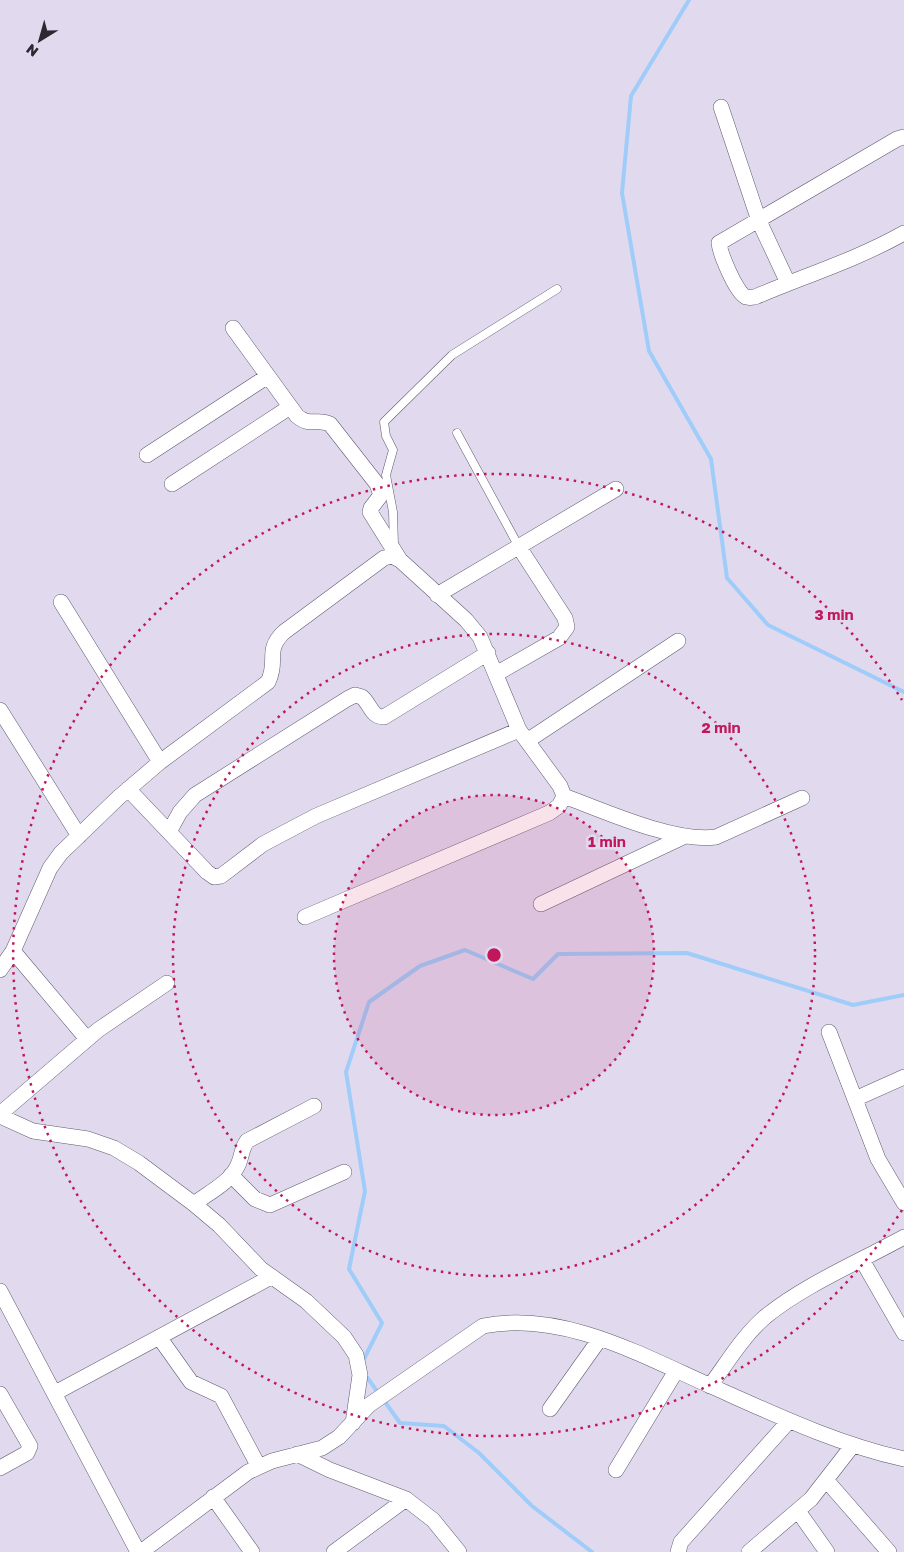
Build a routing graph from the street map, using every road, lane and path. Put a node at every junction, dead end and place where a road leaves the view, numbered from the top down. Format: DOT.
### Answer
graph roads {
  1 [pos="721,107"];
  2 [pos="904,137"];
  3 [pos="759,221"];
  4 [pos="904,233"];
  5 [pos="788,283"];
  6 [pos="557,289"];
  7 [pos="233,328"];
  8 [pos="268,376"];
  9 [pos="290,407"];
  10 [pos="457,433"];
  11 [pos="146,455"];
  12 [pos="172,484"];
  13 [pos="616,489"];
  14 [pos="519,547"];
  15 [pos="397,555"];
  16 [pos="437,595"];
  17 [pos="61,602"];
  18 [pos="678,641"];
  19 [pos="488,653"];
  20 [pos="496,674"];
  21 [pos="0,710"];
  22 [pos="523,735"];
  23 [pos="160,762"];
  24 [pos="128,789"];
  25 [pos="564,796"];
  26 [pos="802,798"];
  27 [pos="169,832"];
  28 [pos="79,836"];
  29 [pos="683,837"];
  30 [pos="541,904"];
  31 [pos="305,917"];
  32 [pos="13,951"];
  33 [pos="0,970"];
  34 [pos="167,983"];
  35 [pos="829,1032"];
  36 [pos="87,1039"];
  37 [pos="904,1077"];
  38 [pos="855,1099"];
  39 [pos="314,1106"];
  40 [pos="0,1115"];
  41 [pos="344,1172"];
  42 [pos="231,1175"];
  43 [pos="904,1201"];
  44 [pos="194,1204"];
  45 [pos="904,1237"];
  46 [pos="862,1260"];
  47 [pos="271,1278"];
  48 [pos="0,1291"];
  49 [pos="904,1333"];
  50 [pos="159,1337"];
  51 [pos="600,1340"];
  52 [pos="676,1371"];
  53 [pos="710,1386"];
  54 [pos="55,1393"];
  55 [pos="0,1394"];
  56 [pos="550,1409"];
  57 [pos="789,1421"];
  58 [pos="354,1423"];
  59 [pos="853,1445"];
  60 [pos="297,1454"];
  61 [pos="904,1459"];
  62 [pos="259,1467"];
  63 [pos="0,1468"];
  64 [pos="616,1470"];
  65 [pos="827,1481"];
  66 [pos="213,1497"];
  67 [pos="406,1499"];
  68 [pos="798,1511"];
  69 [pos="140,1552"];
  70 [pos="252,1552"];
  71 [pos="334,1552"];
  72 [pos="458,1552"];
  73 [pos="678,1552"];
  74 [pos="749,1552"];
  75 [pos="827,1552"];
  76 [pos="889,1552"];
  1 -- 3 [label="street"];
  2 -- 3 [label="street"];
  3 -- 5 [label="street"];
  3 -- 5 [label="street"];
  4 -- 5 [label="street"];
  6 -- 15 [label="lane"];
  7 -- 8 [label="street"];
  8 -- 9 [label="street"];
  8 -- 11 [label="street"];
  9 -- 12 [label="street"];
  9 -- 15 [label="street"];
  10 -- 14 [label="lane"];
  13 -- 14 [label="street"];
  14 -- 16 [label="street"];
  14 -- 20 [label="street"];
  15 -- 16 [label="street"];
  15 -- 23 [label="street"];
  16 -- 19 [label="street"];
  17 -- 23 [label="street"];
  18 -- 22 [label="street"];
  19 -- 20 [label="street"];
  19 -- 27 [label="street"];
  20 -- 22 [label="street"];
  21 -- 28 [label="street"];
  22 -- 25 [label="street"];
  22 -- 27 [label="street"];
  23 -- 24 [label="street"];
  24 -- 27 [label="street"];
  24 -- 28 [label="street"];
  25 -- 29 [label="street"];
  25 -- 31 [label="street"];
  26 -- 29 [label="street"];
  28 -- 32 [label="street"];
  29 -- 30 [label="street"];
  32 -- 33 [label="street"];
  32 -- 36 [label="street"];
  34 -- 36 [label="street"];
  35 -- 38 [label="street"];
  36 -- 40 [label="street"];
  37 -- 38 [label="street"];
  38 -- 43 [label="street"];
  39 -- 42 [label="street"];
  40 -- 44 [label="street"];
  41 -- 42 [label="street"];
  42 -- 44 [label="street"];
  44 -- 47 [label="street"];
  45 -- 46 [label="street"];
  46 -- 49 [label="street"];
  46 -- 53 [label="street"];
  47 -- 50 [label="street"];
  47 -- 58 [label="street"];
  48 -- 54 [label="street"];
  50 -- 54 [label="street"];
  50 -- 62 [label="street"];
  51 -- 52 [label="street"];
  51 -- 56 [label="street"];
  51 -- 58 [label="street"];
  52 -- 53 [label="street"];
  52 -- 64 [label="street"];
  53 -- 57 [label="street"];
  54 -- 69 [label="street"];
  55 -- 63 [label="street"];
  57 -- 59 [label="street"];
  57 -- 73 [label="street"];
  58 -- 60 [label="street"];
  59 -- 61 [label="street"];
  59 -- 65 [label="street"];
  60 -- 62 [label="street"];
  60 -- 67 [label="street"];
  62 -- 66 [label="street"];
  65 -- 68 [label="street"];
  65 -- 76 [label="street"];
  66 -- 69 [label="street"];
  66 -- 70 [label="street"];
  67 -- 71 [label="street"];
  67 -- 72 [label="street"];
  68 -- 74 [label="street"];
  68 -- 75 [label="street"];
}
